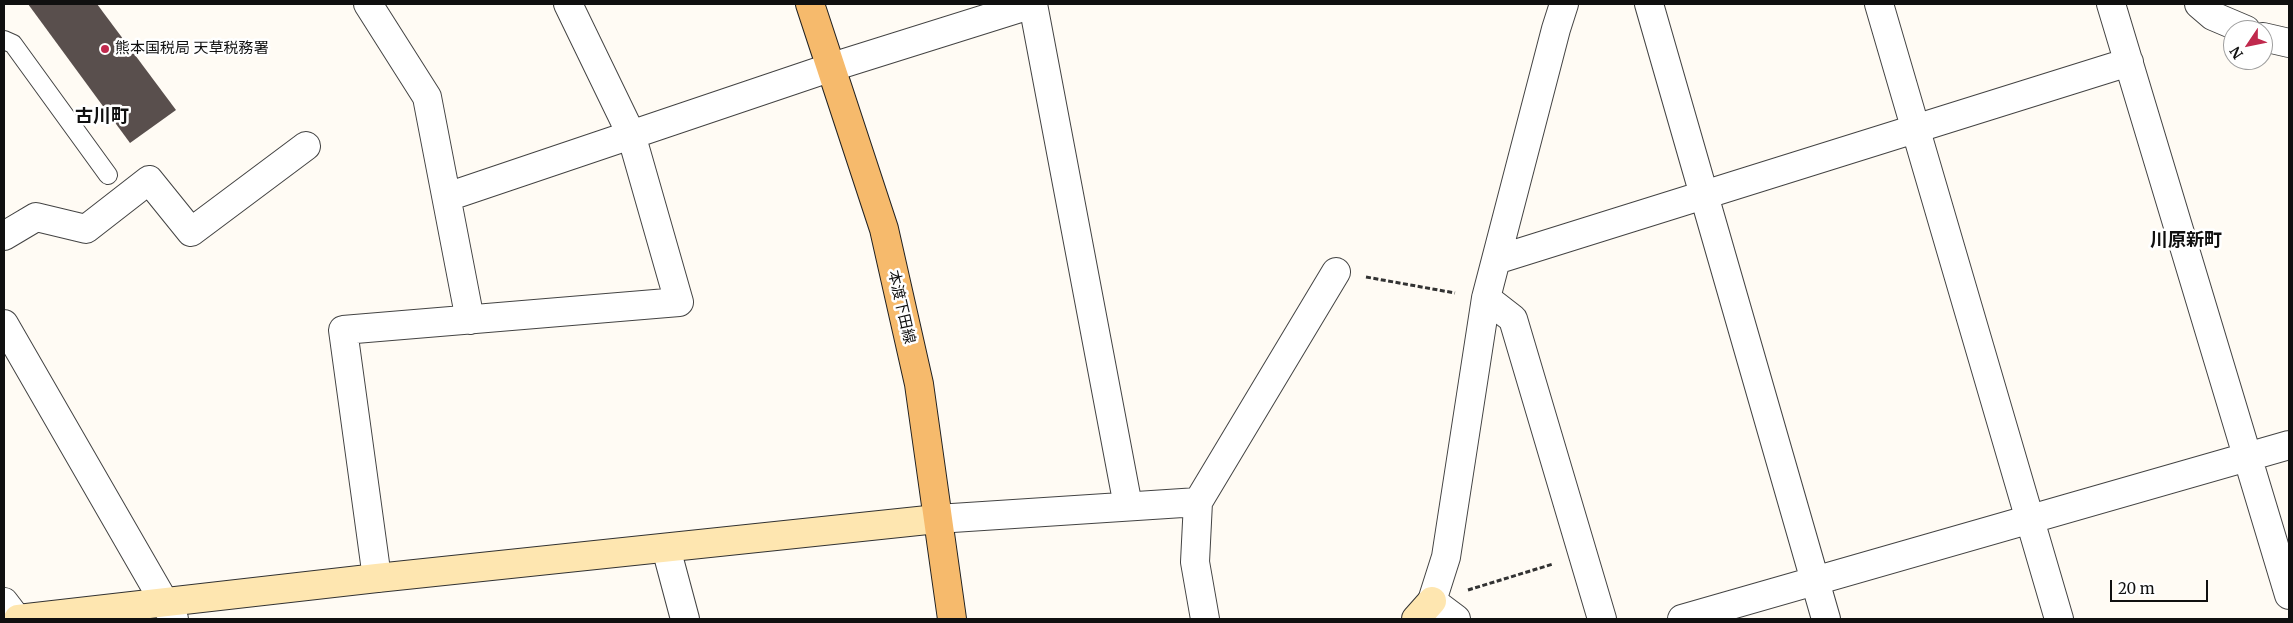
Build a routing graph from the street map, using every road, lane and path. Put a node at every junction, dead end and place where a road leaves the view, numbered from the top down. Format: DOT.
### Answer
graph roads {
  1 [pos="368,4"];
  2 [pos="568,4"];
  3 [pos="810,4"];
  4 [pos="1033,4"];
  5 [pos="1564,4"];
  6 [pos="1649,4"];
  7 [pos="1879,4"];
  8 [pos="2111,4"];
  9 [pos="2199,4"];
  10 [pos="2223,20"];
  11 [pos="2273,39"];
  12 [pos="4,40"];
  13 [pos="2289,43"];
  14 [pos="2129,62"];
  15 [pos="832,67"];
  16 [pos="1915,129"];
  17 [pos="631,134"];
  18 [pos="306,146"];
  19 [pos="108,175"];
  20 [pos="1704,195"];
  21 [pos="447,197"];
  22 [pos="4,236"];
  23 [pos="1496,260"];
  24 [pos="1336,272"];
  25 [pos="1486,298"];
  26 [pos="470,320"];
  27 [pos="4,324"];
  28 [pos="2289,445"];
  29 [pos="2248,457"];
  30 [pos="1198,502"];
  31 [pos="1128,506"];
  32 [pos="937,519"];
  33 [pos="2030,520"];
  34 [pos="666,548"];
  35 [pos="1583,556"];
  36 [pos="377,578"];
  37 [pos="1815,581"];
  38 [pos="2289,595"];
  39 [pos="4,602"];
  40 [pos="1424,610"];
  41 [pos="169,611"];
  42 [pos="17,619"];
  43 [pos="685,619"];
  44 [pos="952,619"];
  45 [pos="1205,619"];
  46 [pos="1456,619"];
  47 [pos="1602,619"];
  48 [pos="1682,619"];
  49 [pos="1826,619"];
  50 [pos="2059,619"];
  1 -- 21 [label="street"];
  2 -- 17 [label="street"];
  3 -- 15 [label="main road, 本渡下田線"];
  4 -- 15 [label="street"];
  4 -- 31 [label="street"];
  5 -- 23 [label="street"];
  6 -- 20 [label="street"];
  7 -- 16 [label="street"];
  8 -- 14 [label="street"];
  9 -- 10 [label="street"];
  11 -- 13 [label="street"];
  12 -- 19 [label="lane"];
  14 -- 16 [label="street"];
  14 -- 29 [label="street"];
  15 -- 17 [label="street"];
  15 -- 32 [label="main road, 本渡下田線"];
  16 -- 20 [label="street"];
  16 -- 33 [label="street"];
  17 -- 21 [label="street"];
  17 -- 26 [label="street"];
  18 -- 22 [label="street"];
  20 -- 23 [label="street"];
  20 -- 37 [label="street"];
  21 -- 26 [label="street"];
  23 -- 25 [label="street"];
  24 -- 25 [label="path"];
  24 -- 30 [label="street"];
  25 -- 35 [label="street"];
  25 -- 40 [label="street"];
  26 -- 36 [label="street"];
  27 -- 41 [label="street"];
  28 -- 29 [label="street"];
  29 -- 33 [label="street"];
  29 -- 38 [label="street"];
  30 -- 31 [label="street"];
  30 -- 45 [label="street"];
  31 -- 32 [label="street"];
  32 -- 34 [label="street"];
  32 -- 44 [label="main road, 本渡下田線"];
  33 -- 37 [label="street"];
  33 -- 50 [label="street"];
  34 -- 36 [label="street"];
  34 -- 43 [label="street"];
  35 -- 40 [label="path"];
  35 -- 47 [label="street"];
  36 -- 41 [label="street"];
  37 -- 48 [label="street"];
  37 -- 49 [label="street"];
  39 -- 42 [label="street"];
  40 -- 46 [label="street"];
  41 -- 42 [label="street"];
}
